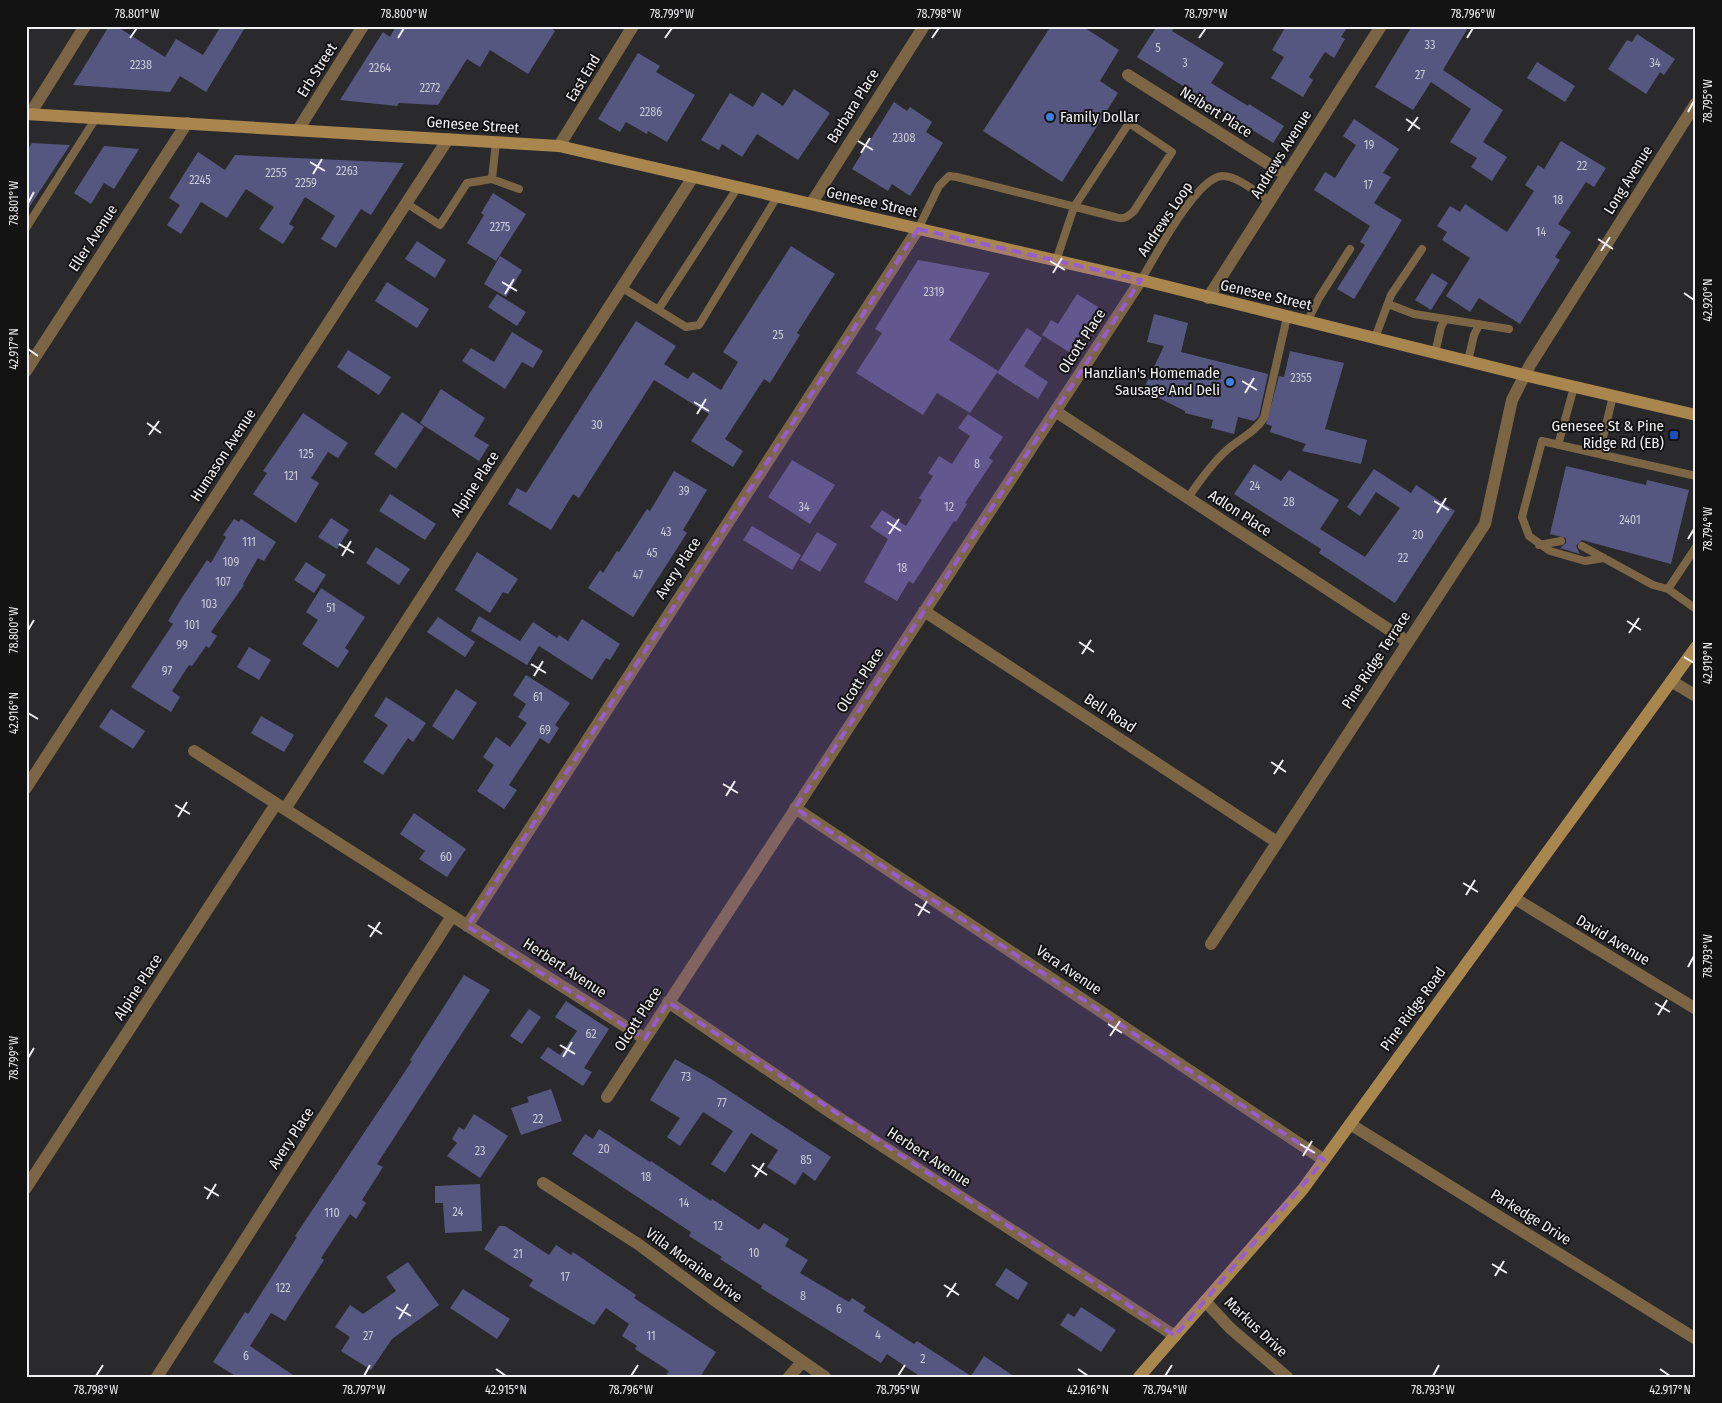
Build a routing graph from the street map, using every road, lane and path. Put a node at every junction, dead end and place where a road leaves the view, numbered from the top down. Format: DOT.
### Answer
graph roads {
  1 [pos="84,26"];
  2 [pos="363,26"];
  3 [pos="633,26"];
  4 [pos="924,26"];
  5 [pos="1381,26"];
  6 [pos="1128,75"];
  7 [pos="1696,103"];
  8 [pos="28,116"];
  9 [pos="96,118"];
  10 [pos="187,123"];
  11 [pos="298,130"];
  12 [pos="448,139"];
  13 [pos="496,142"];
  14 [pos="559,146"];
  15 [pos="1286,175"];
  16 [pos="693,177"];
  17 [pos="492,178"];
  18 [pos="738,188"];
  19 [pos="519,189"];
  20 [pos="778,197"];
  21 [pos="1270,201"];
  22 [pos="406,203"];
  23 [pos="811,204"];
  24 [pos="1074,207"];
  25 [pos="26,228"];
  26 [pos="918,229"];
  27 [pos="1350,249"];
  28 [pos="1422,249"];
  29 [pos="1056,261"];
  30 [pos="1141,280"];
  31 [pos="622,287"];
  32 [pos="1208,298"];
  33 [pos="1388,304"];
  34 [pos="658,310"];
  35 [pos="1287,317"];
  36 [pos="1445,320"];
  37 [pos="1307,322"];
  38 [pos="1479,325"];
  39 [pos="1509,329"];
  40 [pos="1376,338"];
  41 [pos="1435,353"];
  42 [pos="1468,361"];
  43 [pos="26,371"];
  44 [pos="1524,375"];
  45 [pos="1574,387"];
  46 [pos="1613,396"];
  47 [pos="1055,411"];
  48 [pos="1696,415"];
  49 [pos="1558,445"];
  50 [pos="1599,454"];
  51 [pos="1696,476"];
  52 [pos="1188,498"];
  53 [pos="1561,541"];
  54 [pos="1539,545"];
  55 [pos="1582,546"];
  56 [pos="1696,547"];
  57 [pos="1604,558"];
  58 [pos="1668,589"];
  59 [pos="1696,609"];
  60 [pos="924,611"];
  61 [pos="1408,642"];
  62 [pos="1696,647"];
  63 [pos="1671,681"];
  64 [pos="1696,696"];
  65 [pos="194,751"];
  66 [pos="26,788"];
  67 [pos="280,807"];
  68 [pos="795,808"];
  69 [pos="1277,842"];
  70 [pos="1514,898"];
  71 [pos="452,916"];
  72 [pos="467,926"];
  73 [pos="1211,944"];
  74 [pos="668,1002"];
  75 [pos="1696,1009"];
  76 [pos="645,1039"];
  77 [pos="607,1097"];
  78 [pos="1350,1124"];
  79 [pos="1324,1160"];
  80 [pos="543,1183"];
  81 [pos="26,1188"];
  82 [pos="1205,1301"];
  83 [pos="1175,1336"];
  84 [pos="1696,1339"];
  85 [pos="802,1362"];
  86 [pos="157,1377"];
  87 [pos="789,1377"];
  88 [pos="825,1377"];
  89 [pos="1139,1377"];
  90 [pos="1287,1377"];
  1 -- 8 [label="street"];
  2 -- 11 [label="street, Erb Street"];
  3 -- 14 [label="street, East End"];
  4 -- 23 [label="street, Barbara Place"];
  5 -- 15 [label="street, Andrews Avenue"];
  6 -- 15 [label="street, Neibert Place"];
  7 -- 44 [label="street, Long Avenue"];
  8 -- 9 [label="main road, Genesee Street"];
  9 -- 10 [label="main road, Genesee Street"];
  9 -- 25 [label="lane"];
  10 -- 11 [label="main road, Genesee Street"];
  10 -- 43 [label="street, Eller Avenue"];
  11 -- 12 [label="main road, Genesee Street"];
  12 -- 13 [label="main road, Genesee Street"];
  12 -- 22 [label="street, Humason Avenue"];
  13 -- 14 [label="main road, Genesee Street"];
  13 -- 17 [label="lane"];
  14 -- 16 [label="main road, Genesee Street"];
  15 -- 21 [label="street, Andrews Avenue"];
  16 -- 18 [label="main road, Genesee Street"];
  16 -- 31 [label="street, Alpine Place"];
  17 -- 19 [label="lane"];
  17 -- 22 [label="lane"];
  18 -- 20 [label="main road, Genesee Street"];
  18 -- 34 [label="lane"];
  20 -- 23 [label="main road, Genesee Street"];
  20 -- 34 [label="lane"];
  21 -- 30 [label="lane, Andrews Loop"];
  21 -- 32 [label="street, Andrews Avenue"];
  22 -- 66 [label="street, Humason Avenue"];
  23 -- 26 [label="main road, Genesee Street"];
  24 -- 24 [label="lane"];
  24 -- 26 [label="lane"];
  24 -- 29 [label="lane"];
  26 -- 29 [label="main road, Genesee Street"];
  26 -- 72 [label="street, Avery Place"];
  27 -- 37 [label="lane"];
  28 -- 33 [label="lane"];
  29 -- 30 [label="main road, Genesee Street"];
  30 -- 32 [label="main road, Genesee Street"];
  30 -- 47 [label="street, Olcott Place"];
  31 -- 34 [label="lane"];
  31 -- 67 [label="street, Alpine Place"];
  32 -- 35 [label="main road, Genesee Street"];
  33 -- 36 [label="lane"];
  33 -- 40 [label="lane"];
  35 -- 37 [label="main road, Genesee Street"];
  35 -- 52 [label="lane"];
  36 -- 38 [label="lane"];
  36 -- 41 [label="lane"];
  37 -- 40 [label="main road, Genesee Street"];
  38 -- 39 [label="lane"];
  38 -- 42 [label="lane"];
  40 -- 41 [label="main road, Genesee Street"];
  41 -- 42 [label="main road, Genesee Street"];
  42 -- 44 [label="main road, Genesee Street"];
  44 -- 45 [label="main road, Genesee Street"];
  44 -- 61 [label="street, Pine Ridge Terrace"];
  45 -- 46 [label="main road, Genesee Street"];
  45 -- 49 [label="lane"];
  46 -- 48 [label="main road, Genesee Street"];
  46 -- 50 [label="lane"];
  47 -- 52 [label="street, Adlon Place"];
  47 -- 60 [label="street, Olcott Place"];
  49 -- 50 [label="lane"];
  49 -- 54 [label="lane"];
  50 -- 51 [label="lane"];
  52 -- 61 [label="street, Adlon Place"];
  53 -- 54 [label="lane"];
  54 -- 57 [label="lane"];
  55 -- 57 [label="lane"];
  56 -- 58 [label="lane"];
  57 -- 58 [label="lane"];
  58 -- 59 [label="lane"];
  60 -- 68 [label="street, Olcott Place"];
  60 -- 69 [label="street, Bell Road"];
  61 -- 69 [label="street, Pine Ridge Terrace"];
  62 -- 63 [label="main road, Pine Ridge Road"];
  63 -- 64 [label="street"];
  63 -- 70 [label="main road, Pine Ridge Road"];
  65 -- 67 [label="street"];
  67 -- 71 [label="street"];
  67 -- 81 [label="street, Alpine Place"];
  68 -- 74 [label="street, Olcott Place"];
  68 -- 79 [label="street, Vera Avenue"];
  69 -- 73 [label="street, Pine Ridge Terrace"];
  70 -- 75 [label="street, David Avenue"];
  70 -- 78 [label="main road, Pine Ridge Road"];
  71 -- 72 [label="street, Herbert Avenue"];
  71 -- 86 [label="street, Avery Place"];
  72 -- 76 [label="street, Herbert Avenue"];
  74 -- 76 [label="street, Olcott Place"];
  74 -- 83 [label="street, Herbert Avenue"];
  76 -- 77 [label="street, Olcott Place"];
  78 -- 79 [label="main road, Pine Ridge Road"];
  78 -- 84 [label="street, Parkedge Drive"];
  79 -- 82 [label="main road, Pine Ridge Road"];
  80 -- 85 [label="street, Villa Moraine Drive"];
  82 -- 83 [label="main road, Pine Ridge Road"];
  82 -- 90 [label="street, Markus Drive"];
  83 -- 89 [label="main road, Pine Ridge Road"];
  85 -- 87 [label="street"];
  85 -- 88 [label="street, Villa Moraine Drive"];
}
